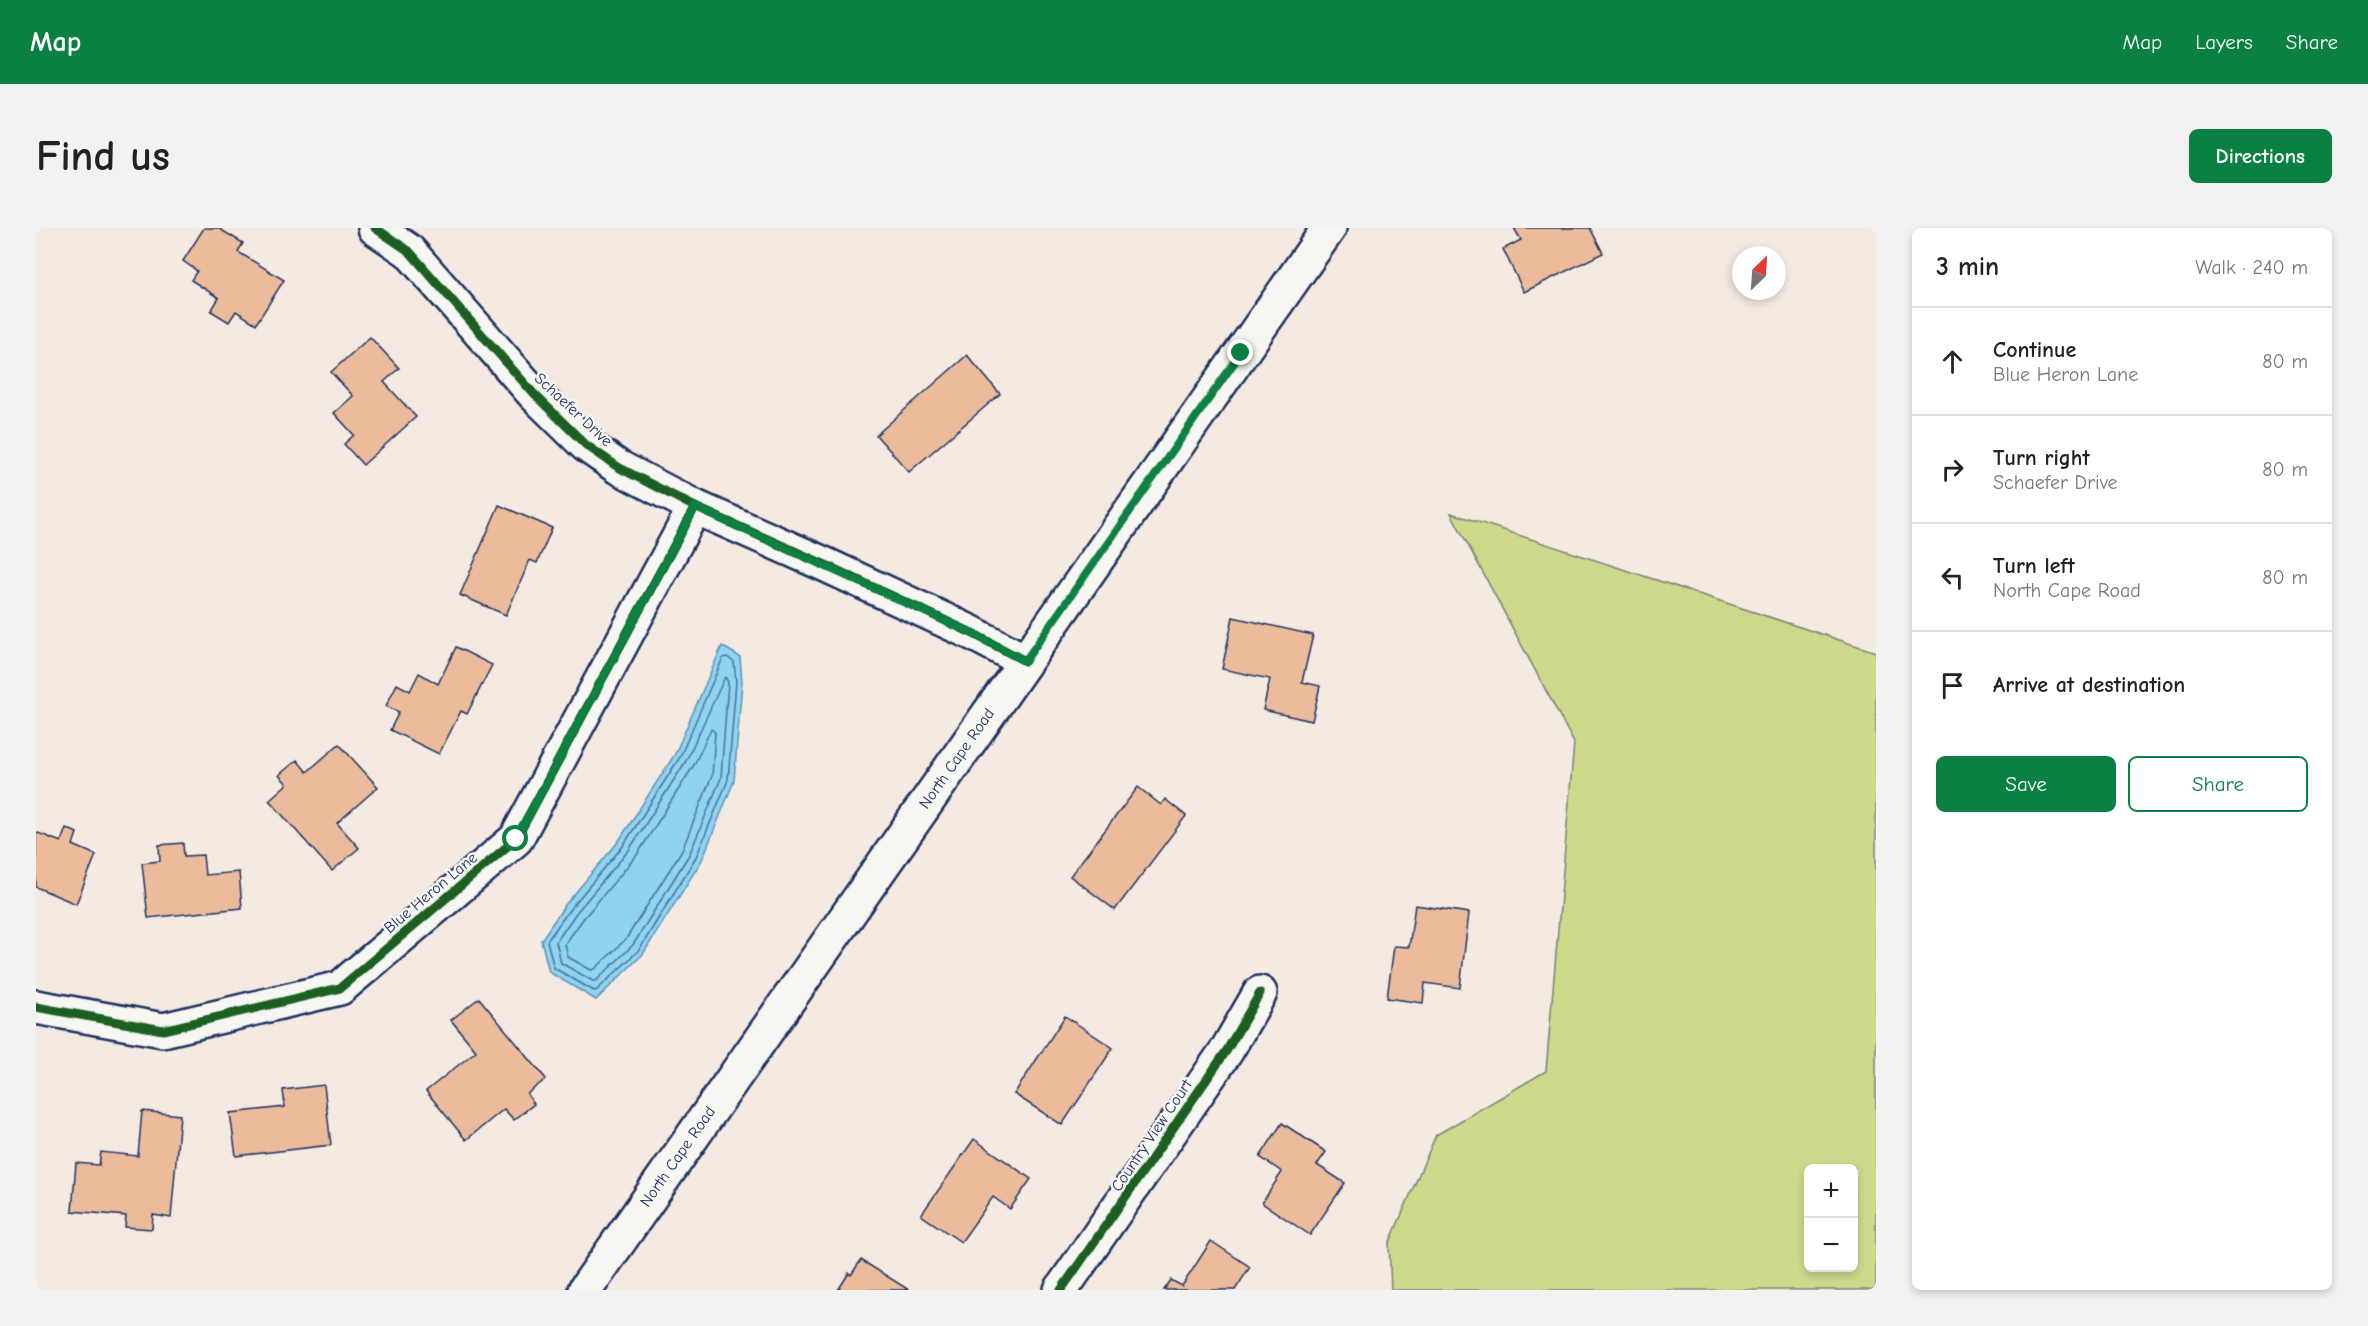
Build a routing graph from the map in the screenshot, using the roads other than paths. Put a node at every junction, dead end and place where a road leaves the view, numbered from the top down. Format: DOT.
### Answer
graph roads {
  1 [pos="375,228"];
  2 [pos="1329,228"];
  3 [pos="695,507"];
  4 [pos="1025,661"];
  5 [pos="1260,993"];
  6 [pos="36,1007"];
  7 [pos="585,1290"];
  8 [pos="1061,1290"];
  1 -- 3 [label="street, Schaefer Drive"];
  2 -- 4 [label="street, North Cape Road"];
  3 -- 4 [label="street, Schaefer Drive"];
  3 -- 6 [label="street, Blue Heron Lane"];
  4 -- 7 [label="street, North Cape Road"];
  5 -- 8 [label="street, Country View Court"];
}
